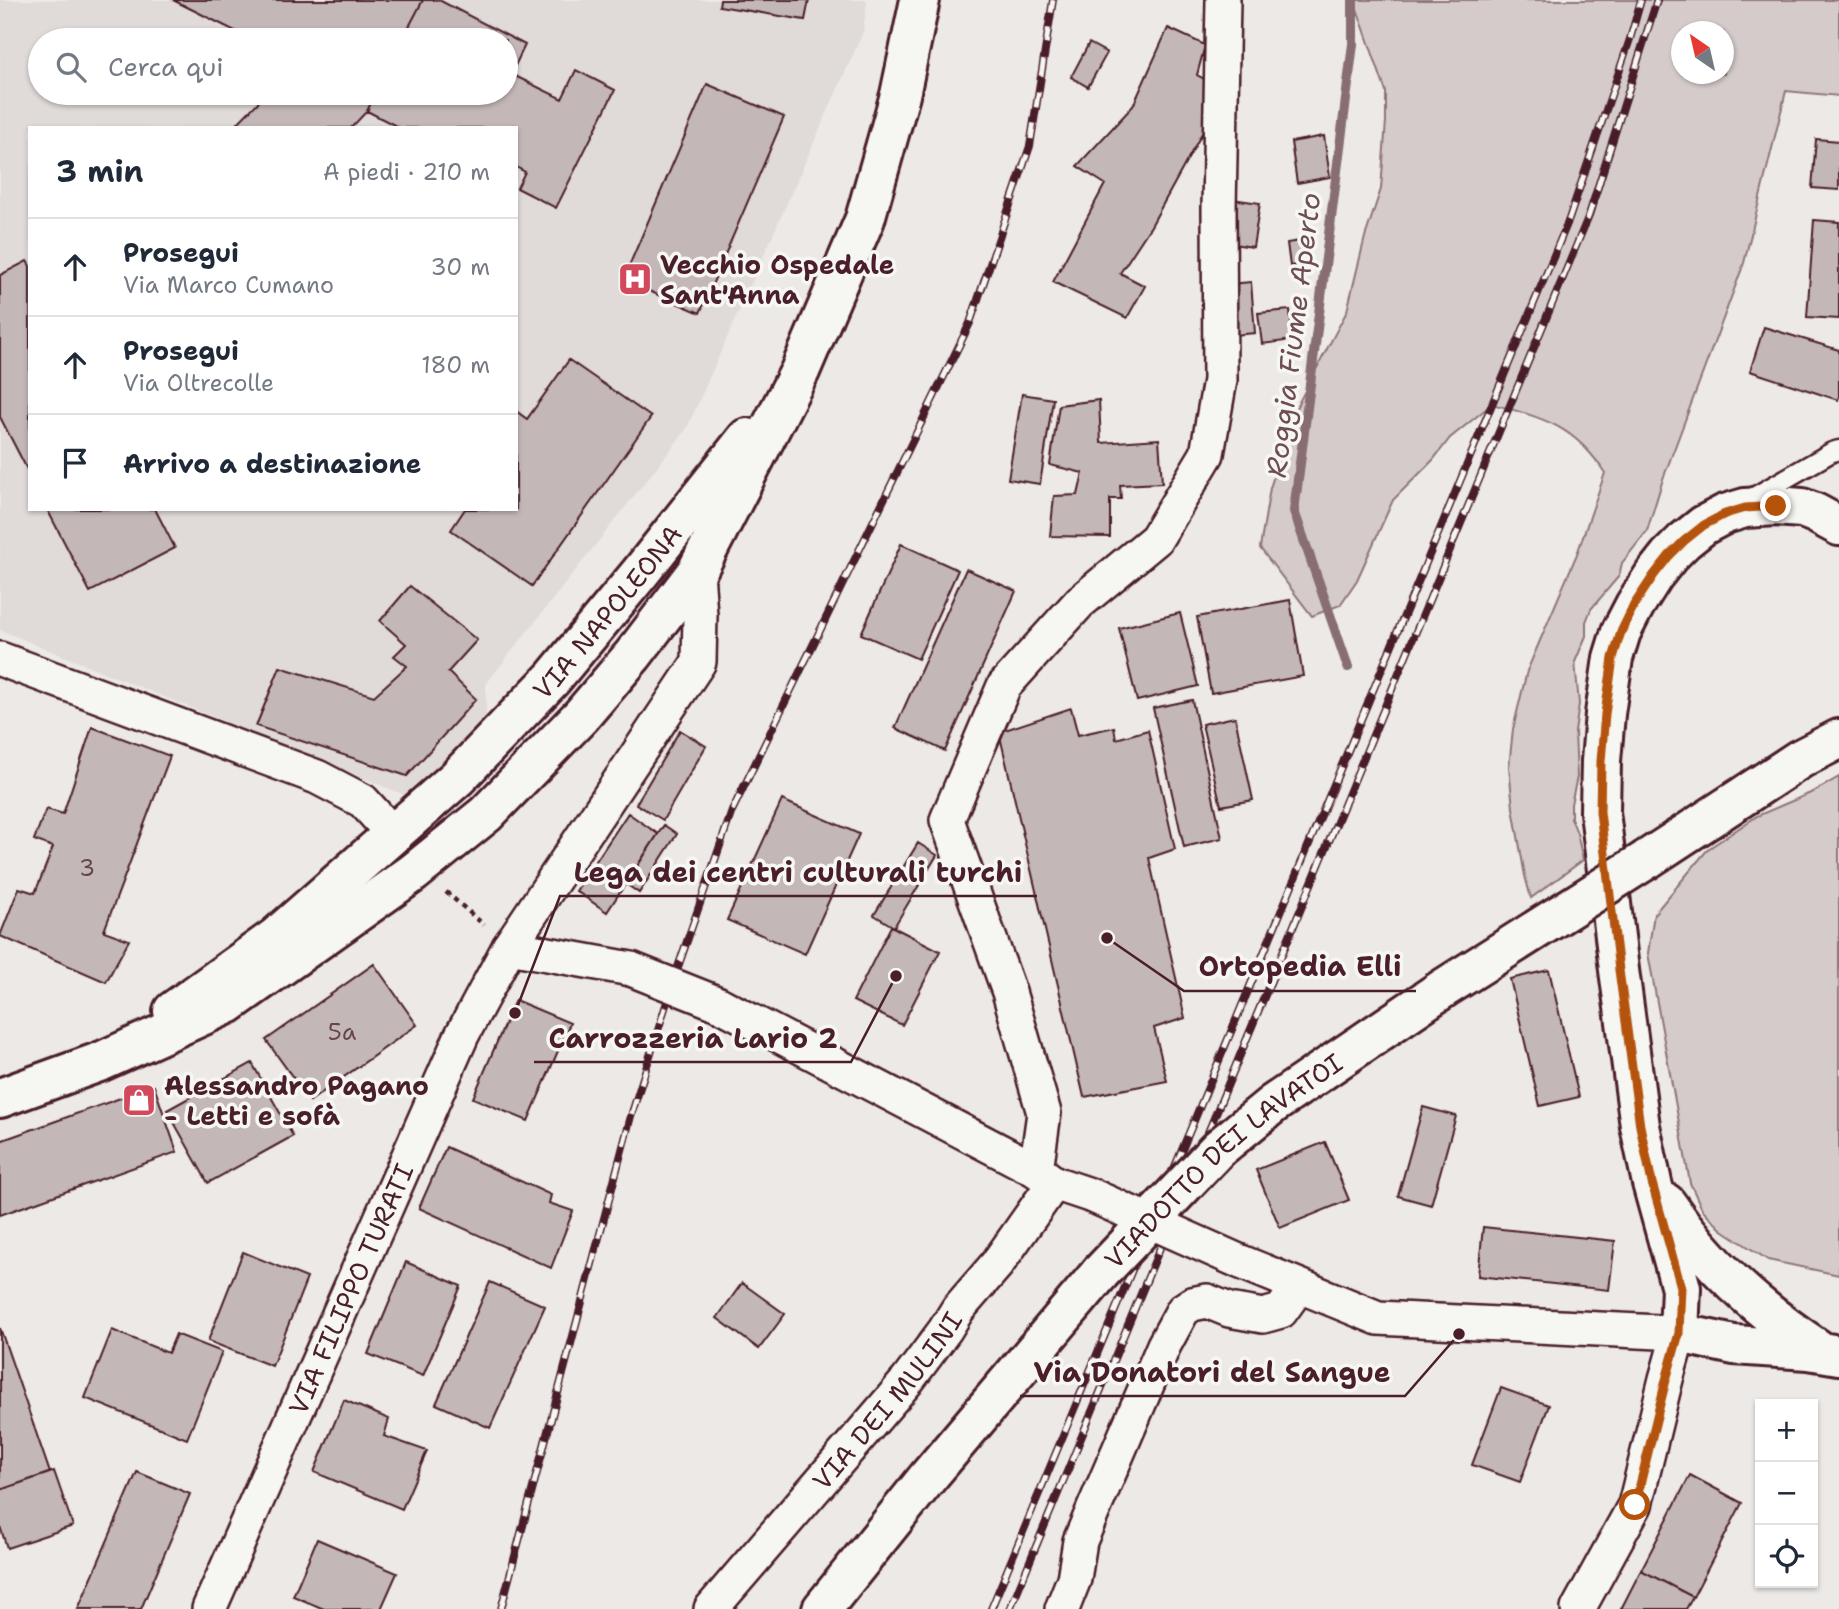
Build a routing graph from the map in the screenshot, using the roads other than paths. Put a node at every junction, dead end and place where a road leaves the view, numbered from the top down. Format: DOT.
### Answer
graph roads {
  1 [pos="919,0"];
  2 [pos="1223,0"];
  3 [pos="800,371"];
  4 [pos="1839,450"];
  5 [pos="1725,514"];
  6 [pos="1839,526"];
  7 [pos="697,571"];
  8 [pos="0,659"];
  9 [pos="1839,719"];
  10 [pos="1839,739"];
  11 [pos="1800,759"];
  12 [pos="393,834"];
  13 [pos="354,916"];
  14 [pos="509,947"];
  15 [pos="103,1061"];
  16 [pos="0,1098"];
  17 [pos="1045,1176"];
  18 [pos="1652,1183"];
  19 [pos="1299,1286"];
  20 [pos="1679,1333"];
  21 [pos="1831,1354"];
  22 [pos="209,1609"];
  23 [pos="711,1609"];
  24 [pos="822,1609"];
  25 [pos="1062,1609"];
  26 [pos="1578,1609"];
  1 -- 3 [label="main road, VIA NAPOLEONA"];
  2 -- 17 [label="street"];
  3 -- 7 [label="main road, VIA NAPOLEONA"];
  3 -- 12 [label="main road, VIA NAPOLEONA"];
  4 -- 5 [label="lane"];
  5 -- 6 [label="main road"];
  5 -- 18 [label="main road"];
  7 -- 13 [label="main road, VIA NAPOLEONA"];
  7 -- 14 [label="street, VIA FILIPPO TURATI"];
  8 -- 12 [label="street"];
  9 -- 11 [label="main road"];
  10 -- 11 [label="main road"];
  11 -- 24 [label="main road, VIADOTTO DEI LAVATOI, bridge"];
  12 -- 13 [label="main road, VIA NAPOLEONA"];
  12 -- 15 [label="main road, VIA NAPOLEONA"];
  13 -- 15 [label="main road, VIA NAPOLEONA"];
  14 -- 17 [label="street, bridge"];
  14 -- 22 [label="street, VIA FILIPPO TURATI"];
  15 -- 16 [label="main road, VIA NAPOLEONA"];
  17 -- 19 [label="street, bridge"];
  17 -- 23 [label="street, VIA DEI MULINI"];
  18 -- 20 [label="main road"];
  18 -- 21 [label="main road"];
  19 -- 20 [label="street"];
  19 -- 25 [label="street"];
  20 -- 21 [label="main road"];
  20 -- 26 [label="street"];
}
